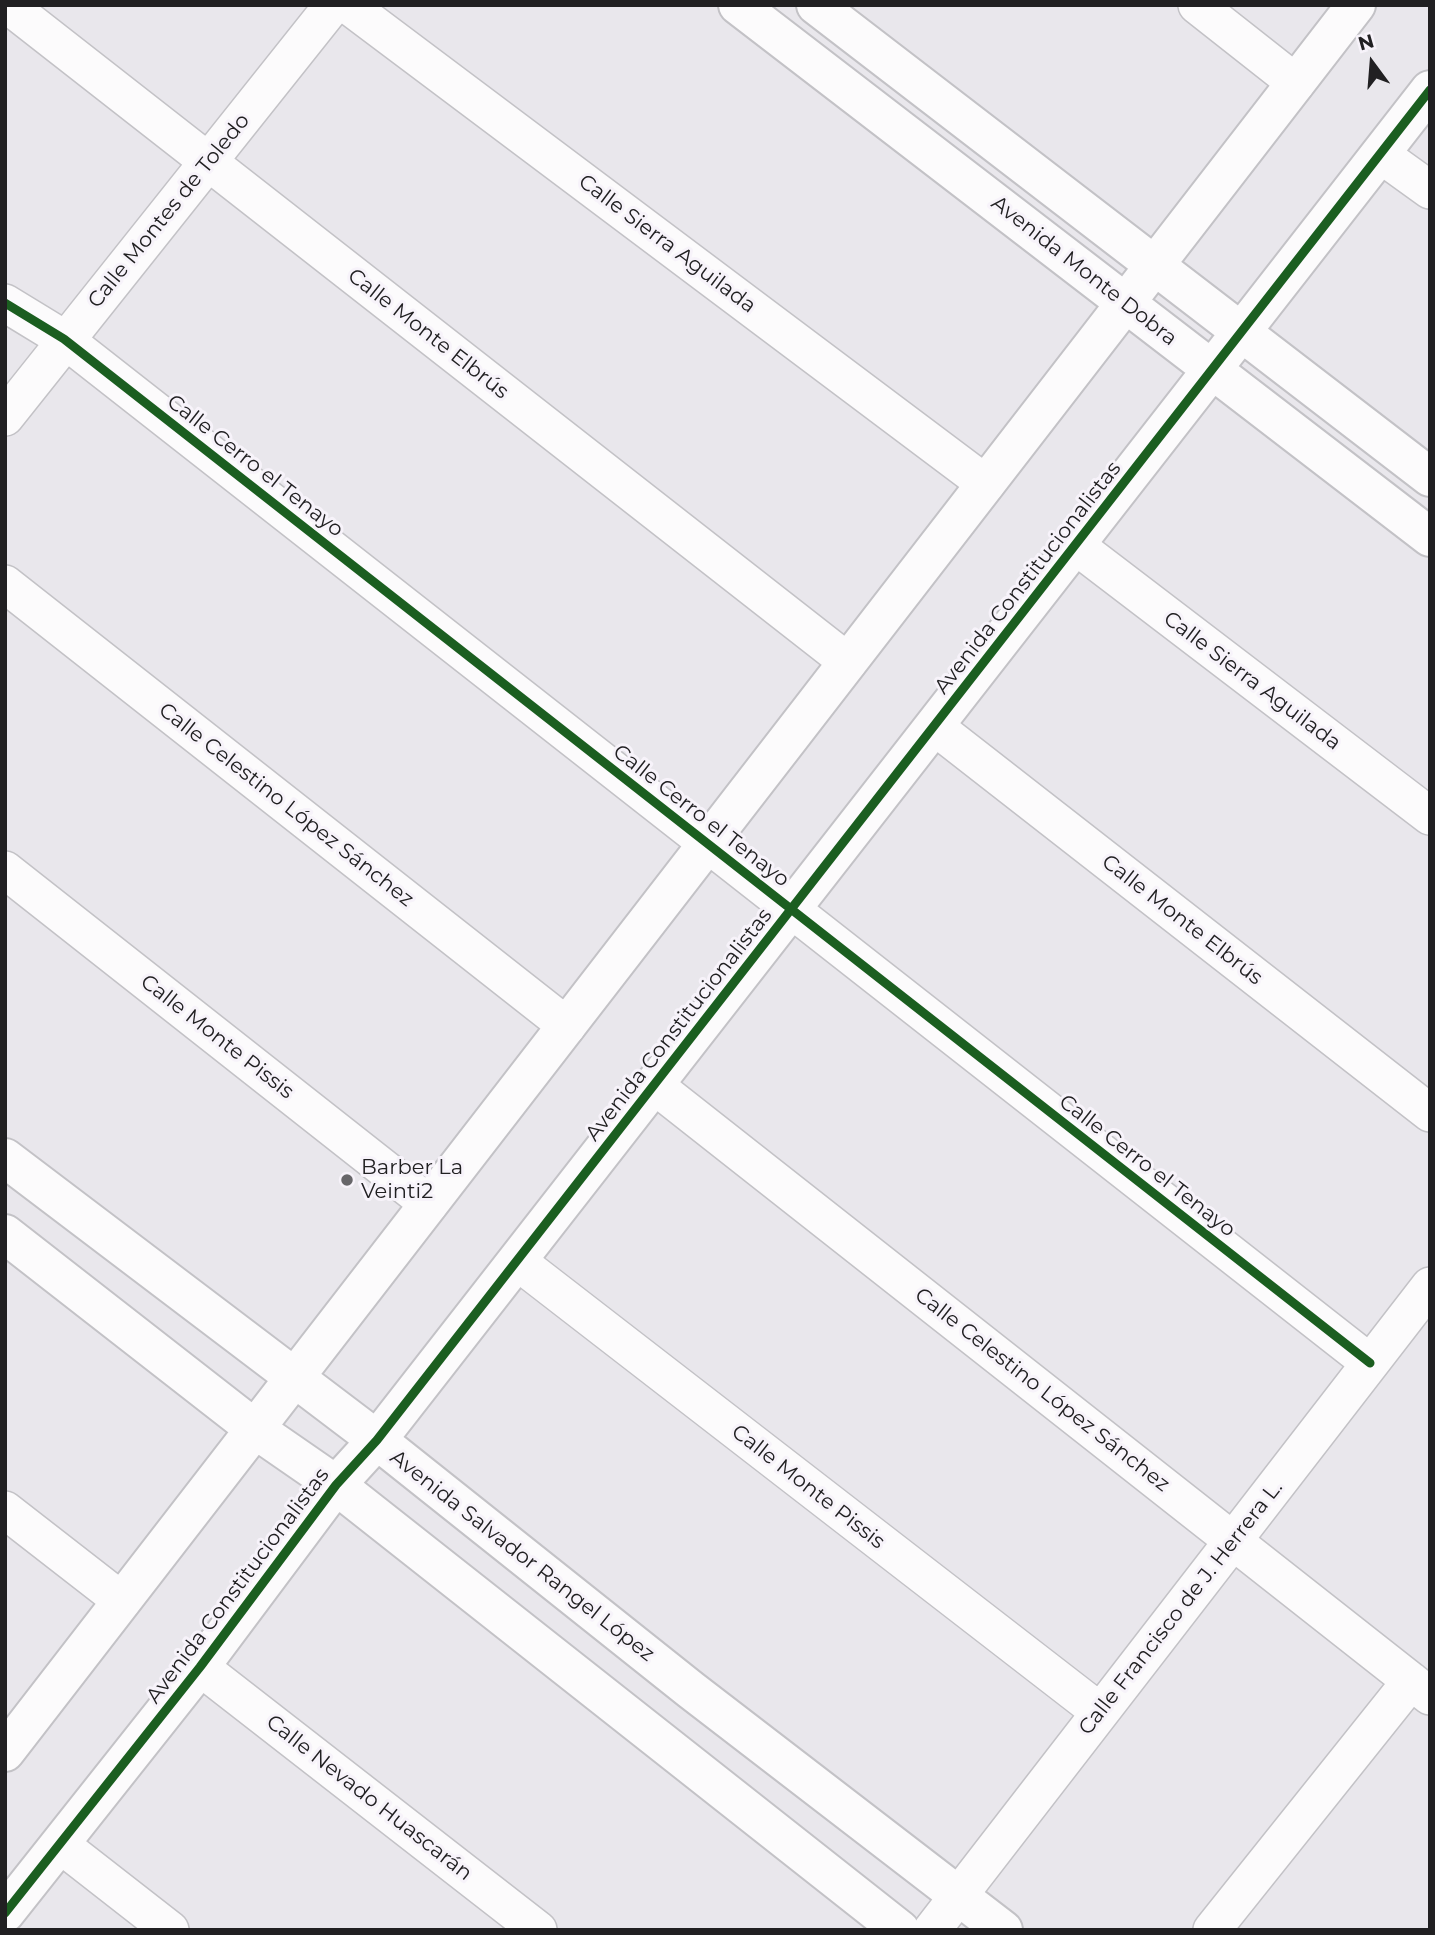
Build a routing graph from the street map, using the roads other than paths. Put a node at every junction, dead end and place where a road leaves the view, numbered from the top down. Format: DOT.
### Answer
graph roads {
  1 [pos="8,5"];
  2 [pos="333,5"];
  3 [pos="348,5"];
  4 [pos="738,5"];
  5 [pos="816,5"];
  6 [pos="1197,5"];
  7 [pos="1356,5"];
  8 [pos="1296,83"];
  9 [pos="1430,90"];
  10 [pos="1380,154"];
  11 [pos="209,163"];
  12 [pos="1430,190"];
  13 [pos="1154,266"];
  14 [pos="5,303"];
  15 [pos="1126,303"];
  16 [pos="1241,332"];
  17 [pos="64,338"];
  18 [pos="1212,370"];
  19 [pos="5,416"];
  20 [pos="1430,477"];
  21 [pos="986,484"];
  22 [pos="1430,537"];
  23 [pos="1075,545"];
  24 [pos="5,584"];
  25 [pos="848,662"];
  26 [pos="934,726"];
  27 [pos="1430,816"];
  28 [pos="708,843"];
  29 [pos="5,870"];
  30 [pos="791,909"];
  31 [pos="567,1026"];
  32 [pos="654,1085"];
  33 [pos="1430,1113"];
  34 [pos="5,1158"];
  35 [pos="429,1204"];
  36 [pos="5,1234"];
  37 [pos="517,1261"];
  38 [pos="1430,1286"];
  39 [pos="1370,1363"];
  40 [pos="293,1379"];
  41 [pos="255,1429"];
  42 [pos="377,1440"];
  43 [pos="336,1485"];
  44 [pos="5,1510"];
  45 [pos="1232,1540"];
  46 [pos="122,1601"];
  47 [pos="200,1667"];
  48 [pos="1420,1688"];
  49 [pos="1100,1712"];
  50 [pos="5,1752"];
  51 [pos="61,1844"];
  52 [pos="960,1895"];
  53 [pos="5,1913"];
  54 [pos="170,1930"];
  55 [pos="538,1930"];
  56 [pos="900,1930"];
  57 [pos="932,1930"];
  58 [pos="1003,1930"];
  59 [pos="1212,1930"];
  1 -- 11 [label="street, Calle Monte Elbrús"];
  2 -- 11 [label="street, Calle Montes de Toledo"];
  3 -- 21 [label="street, Calle Sierra Aguilada"];
  4 -- 15 [label="street, Avenida Monte Dobra"];
  5 -- 13 [label="street"];
  6 -- 8 [label="street"];
  7 -- 8 [label="street"];
  8 -- 13 [label="street"];
  9 -- 10 [label="street, Avenida Constitucionalistas"];
  10 -- 12 [label="street"];
  10 -- 16 [label="street, Avenida Constitucionalistas"];
  11 -- 17 [label="street, Calle Montes de Toledo"];
  11 -- 25 [label="street, Calle Monte Elbrús"];
  13 -- 15 [label="street"];
  13 -- 16 [label="street"];
  14 -- 17 [label="street, Calle Cerro el Tenayo"];
  15 -- 18 [label="street, Avenida Monte Dobra"];
  15 -- 21 [label="street"];
  16 -- 18 [label="street, Avenida Constitucionalistas"];
  16 -- 20 [label="street"];
  17 -- 19 [label="street, Calle Montes de Toledo"];
  17 -- 28 [label="street, Calle Cerro el Tenayo"];
  18 -- 22 [label="street, Avenida Monte Dobra"];
  18 -- 23 [label="street, Avenida Constitucionalistas"];
  21 -- 25 [label="street"];
  23 -- 26 [label="street, Avenida Constitucionalistas"];
  23 -- 27 [label="street, Calle Sierra Aguilada"];
  24 -- 31 [label="street, Calle Celestino López Sánchez"];
  25 -- 28 [label="street"];
  26 -- 30 [label="street, Avenida Constitucionalistas"];
  26 -- 33 [label="street, Calle Monte Elbrús"];
  28 -- 30 [label="street, Calle Cerro el Tenayo"];
  28 -- 31 [label="street"];
  29 -- 35 [label="street, Calle Monte Pissis"];
  30 -- 32 [label="street, Avenida Constitucionalistas"];
  30 -- 39 [label="street, Calle Cerro el Tenayo"];
  31 -- 35 [label="street"];
  32 -- 37 [label="street, Avenida Constitucionalistas"];
  32 -- 45 [label="street, Calle Celestino López Sánchez"];
  34 -- 40 [label="street, Avenida Salvador Rangel López"];
  35 -- 40 [label="street"];
  36 -- 41 [label="street"];
  37 -- 42 [label="street, Avenida Constitucionalistas"];
  37 -- 49 [label="street, Calle Monte Pissis"];
  38 -- 39 [label="street, Calle Francisco de J. Herrera L."];
  39 -- 45 [label="street, Calle Francisco de J. Herrera L."];
  40 -- 41 [label="street"];
  40 -- 42 [label="street, Avenida Salvador Rangel López"];
  41 -- 43 [label="street"];
  41 -- 46 [label="street"];
  42 -- 43 [label="street, Avenida Constitucionalistas"];
  42 -- 52 [label="street, Avenida Salvador Rangel López"];
  43 -- 47 [label="street, Avenida Constitucionalistas"];
  43 -- 56 [label="street"];
  44 -- 46 [label="street"];
  45 -- 48 [label="street, Calle Celestino López Sánchez"];
  45 -- 49 [label="street, Calle Francisco de J. Herrera L."];
  46 -- 50 [label="street"];
  47 -- 51 [label="street, Avenida Constitucionalistas"];
  47 -- 55 [label="street, Calle Nevado Huascarán"];
  48 -- 59 [label="street"];
  49 -- 52 [label="street, Calle Francisco de J. Herrera L."];
  51 -- 53 [label="street, Avenida Constitucionalistas"];
  51 -- 54 [label="street"];
  52 -- 57 [label="street, Calle Francisco de J. Herrera L."];
  52 -- 58 [label="street, Avenida Salvador Rangel López"];
}
